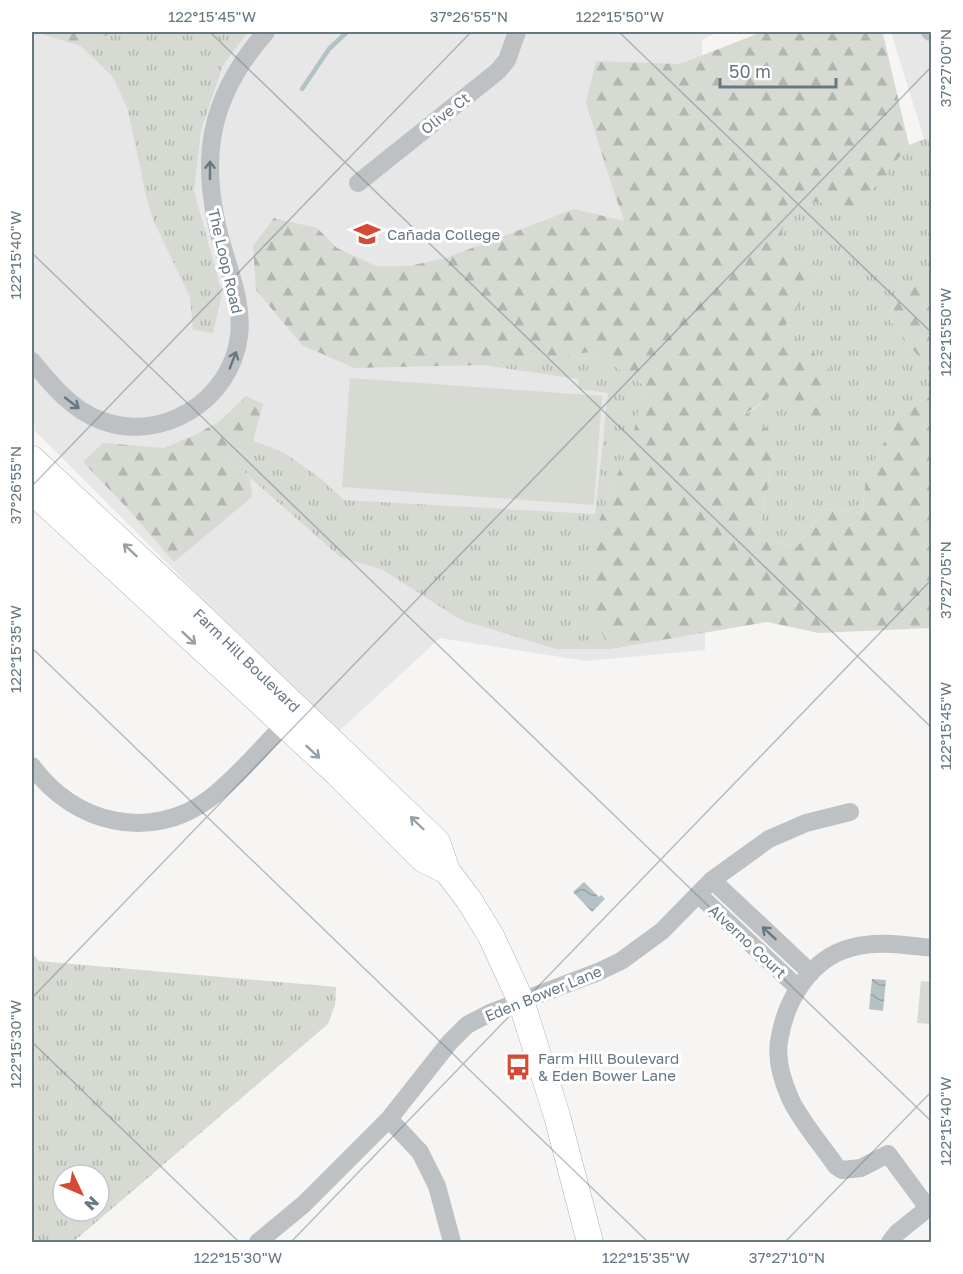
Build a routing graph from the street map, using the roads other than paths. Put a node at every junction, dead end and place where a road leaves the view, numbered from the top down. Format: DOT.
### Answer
graph roads {
  1 [pos="266,32"];
  2 [pos="517,32"];
  3 [pos="358,183"];
  4 [pos="32,361"];
  5 [pos="32,459"];
  6 [pos="32,491"];
  7 [pos="284,724"];
  8 [pos="32,766"];
  9 [pos="850,812"];
  10 [pos="447,871"];
  11 [pos="712,880"];
  12 [pos="698,894"];
  13 [pos="932,948"];
  14 [pos="811,972"];
  15 [pos="798,988"];
  16 [pos="521,1001"];
  17 [pos="389,1119"];
  18 [pos="930,1207"];
  19 [pos="258,1242"];
  20 [pos="452,1242"];
  21 [pos="590,1242"];
  22 [pos="890,1242"];
  4 -- 1 [label="street, The Loop Road, one-way"];
  2 -- 3 [label="street, Olive Ct"];
  10 -- 5 [label="main road, Farm Hill Boulevard, one-way"];
  6 -- 7 [label="main road, Farm Hill Boulevard, one-way"];
  7 -- 8 [label="street"];
  7 -- 10 [label="main road, Farm Hill Boulevard, one-way"];
  9 -- 11 [label="street, Eden Bower Lane"];
  10 -- 16 [label="main road, Farm Hill Boulevard"];
  11 -- 12 [label="street, Eden Bower Lane"];
  14 -- 11 [label="street, Alverno Court, one-way"];
  12 -- 15 [label="street, Alverno Court"];
  12 -- 16 [label="street, Eden Bower Lane"];
  13 -- 14 [label="street, Alverno Court"];
  14 -- 15 [label="street, Alverno Court"];
  15 -- 18 [label="street, Alverno Court"];
  16 -- 17 [label="street, Eden Bower Lane"];
  16 -- 21 [label="main road, Farm Hill Boulevard"];
  17 -- 19 [label="street, Eden Bower Lane"];
  17 -- 20 [label="street"];
  18 -- 22 [label="street"];
}
